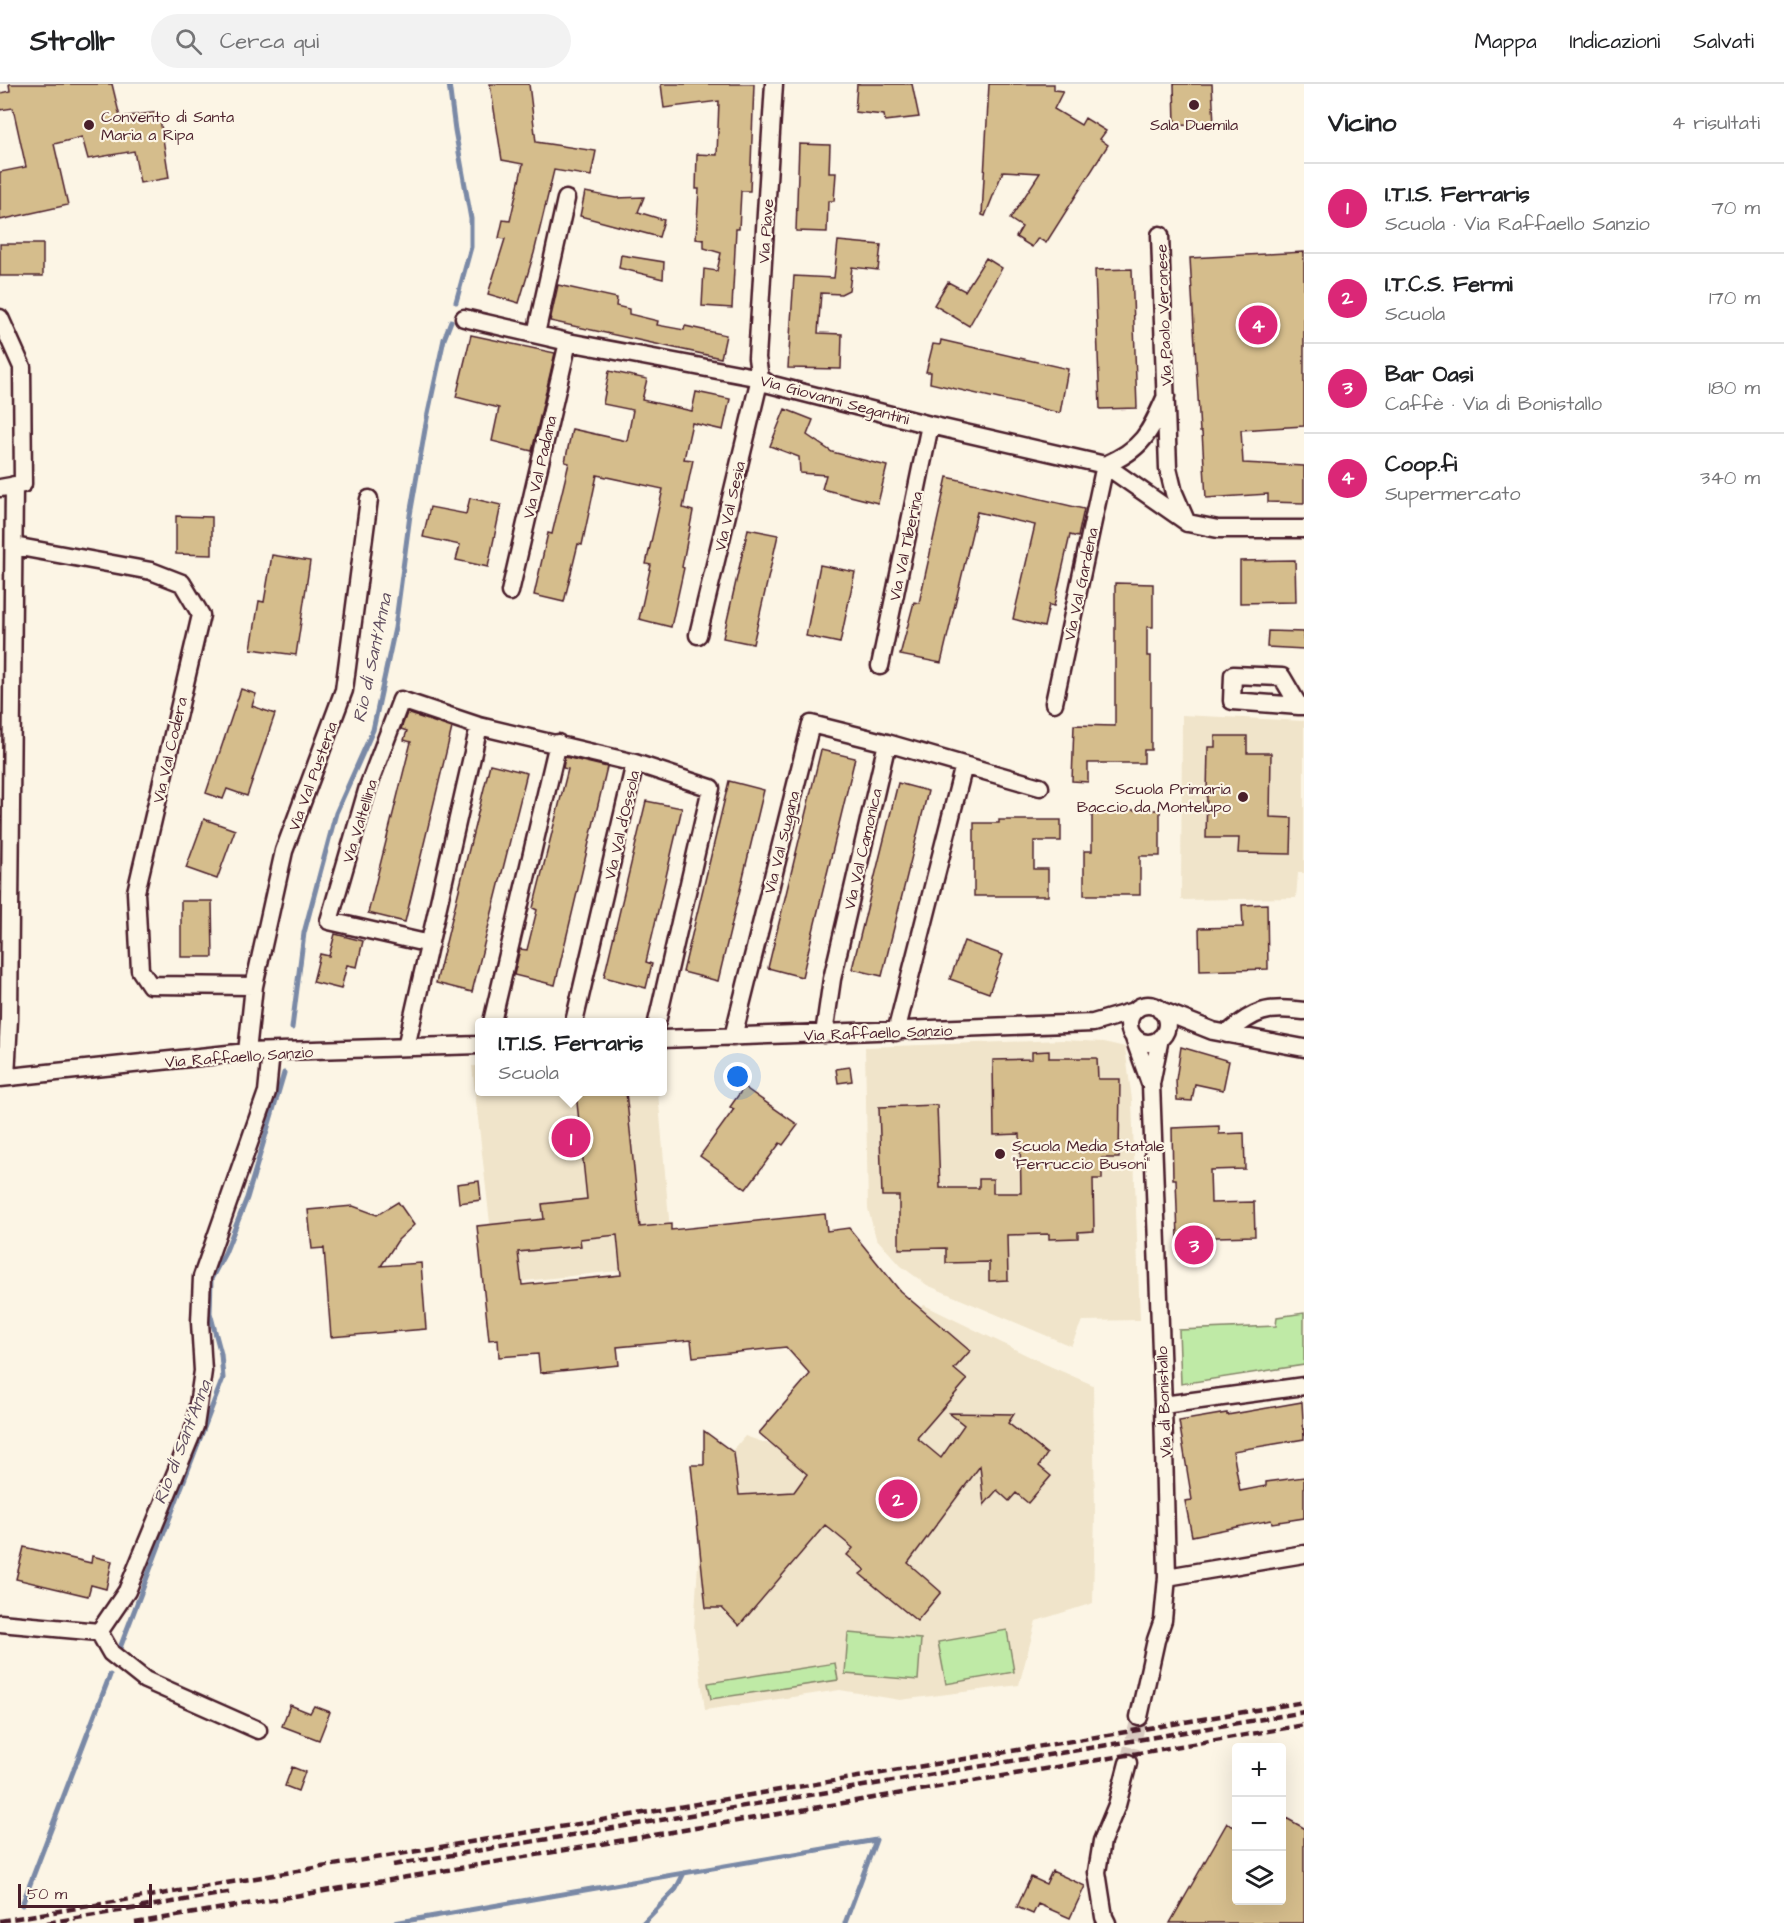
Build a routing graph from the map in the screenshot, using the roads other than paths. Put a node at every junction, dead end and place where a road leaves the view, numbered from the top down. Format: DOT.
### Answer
graph roads {
  1 [pos="774,84"];
  2 [pos="566,200"];
  3 [pos="1160,235"];
  4 [pos="0,318"];
  5 [pos="464,318"];
  6 [pos="536,334"];
  7 [pos="568,342"];
  8 [pos="760,378"];
  9 [pos="1166,396"];
  10 [pos="930,425"];
  11 [pos="1105,465"];
  12 [pos="1168,468"];
  13 [pos="12,486"];
  14 [pos="369,499"];
  15 [pos="1154,500"];
  16 [pos="1188,524"];
  17 [pos="1304,529"];
  18 [pos="14,546"];
  19 [pos="510,592"];
  20 [pos="698,635"];
  21 [pos="880,666"];
  22 [pos="1054,703"];
  23 [pos="479,726"];
  24 [pos="558,743"];
  25 [pos="887,743"];
  26 [pos="635,763"];
  27 [pos="964,765"];
  28 [pos="1040,787"];
  29 [pos="430,944"];
  30 [pos="254,986"];
  31 [pos="1160,1010"];
  32 [pos="1134,1011"];
  33 [pos="1304,1011"];
  34 [pos="493,1018"];
  35 [pos="575,1018"];
  36 [pos="658,1018"];
  37 [pos="1093,1023"];
  38 [pos="896,1032"];
  39 [pos="1220,1032"];
  40 [pos="824,1034"];
  41 [pos="1163,1034"];
  42 [pos="1132,1035"];
  43 [pos="733,1037"];
  44 [pos="667,1039"];
  45 [pos="475,1045"];
  46 [pos="406,1047"];
  47 [pos="1304,1048"];
  48 [pos="247,1052"];
  49 [pos="272,1052"];
  50 [pos="3,1078"];
  51 [pos="1150,1084"];
  52 [pos="1304,1386"];
  53 [pos="1163,1405"];
  54 [pos="1304,1554"];
  55 [pos="1167,1577"];
  56 [pos="0,1623"];
  57 [pos="99,1632"];
  58 [pos="1139,1717"];
  59 [pos="258,1730"];
  60 [pos="1128,1763"];
  61 [pos="1107,1923"];
  1 -- 8 [label="street, Via Piave"];
  2 -- 6 [label="street"];
  3 -- 9 [label="street, Via Paolo Veronese"];
  4 -- 13 [label="street"];
  5 -- 6 [label="street, Via Giovanni Segantini"];
  6 -- 7 [label="street, Via Giovanni Segantini"];
  7 -- 8 [label="street, Via Giovanni Segantini"];
  7 -- 19 [label="street, Via Val Padana"];
  8 -- 10 [label="street, Via Giovanni Segantini"];
  8 -- 20 [label="street, Via Val Sesia"];
  9 -- 11 [label="street, Via Paolo Veronese"];
  9 -- 12 [label="street, Via Paolo Veronese"];
  10 -- 11 [label="street, Via Giovanni Segantini"];
  10 -- 21 [label="street, Via Val Tiberina"];
  11 -- 15 [label="street, Via Giovanni Segantini"];
  11 -- 22 [label="street, Via Val Gardena"];
  12 -- 15 [label="street, Via Paolo Veronese"];
  12 -- 16 [label="street, Via Paolo Veronese"];
  13 -- 18 [label="street"];
  14 -- 30 [label="street, Via Val Pusteria"];
  15 -- 16 [label="street, Via Giovanni Segantini"];
  16 -- 17 [label="street"];
  18 -- 30 [label="street, Via Val Codera"];
  18 -- 50 [label="street"];
  23 -- 24 [label="street, Via Valtellina"];
  23 -- 29 [label="street"];
  23 -- 29 [label="street, Via Valtellina"];
  24 -- 26 [label="street, Via Valtellina"];
  24 -- 34 [label="street"];
  25 -- 27 [label="street"];
  25 -- 40 [label="street, Via Val Camonica"];
  25 -- 43 [label="street, Via Val Sugana"];
  26 -- 35 [label="street, Via Val d'Ossola"];
  26 -- 36 [label="street, Via Val d'Ossola"];
  27 -- 28 [label="street"];
  27 -- 38 [label="street"];
  29 -- 46 [label="street"];
  30 -- 48 [label="street, Via Val Pusteria"];
  31 -- 32 [label="street, Via Raffaello Sanzio"];
  31 -- 39 [label="street, Via Raffaello Sanzio"];
  31 -- 41 [label="street"];
  32 -- 37 [label="street, Via Raffaello Sanzio"];
  32 -- 42 [label="street"];
  33 -- 39 [label="street"];
  37 -- 38 [label="street, Via Raffaello Sanzio"];
  37 -- 42 [label="street, Via Raffaello Sanzio"];
  38 -- 40 [label="street, Via Raffaello Sanzio"];
  39 -- 41 [label="street, Via Raffaello Sanzio"];
  39 -- 47 [label="street, Via Raffaello Sanzio"];
  40 -- 43 [label="street, Via Raffaello Sanzio"];
  41 -- 42 [label="street, Via Raffaello Sanzio"];
  41 -- 51 [label="street, Via di Bonistallo"];
  42 -- 51 [label="street, Via di Bonistallo"];
  43 -- 44 [label="street, Via Raffaello Sanzio"];
  45 -- 46 [label="street, Via Raffaello Sanzio"];
  46 -- 49 [label="street, Via Raffaello Sanzio"];
  48 -- 49 [label="street, Via Raffaello Sanzio"];
  48 -- 50 [label="street, Via Raffaello Sanzio"];
  49 -- 57 [label="street"];
  51 -- 53 [label="street, Via di Bonistallo"];
  52 -- 53 [label="street"];
  53 -- 55 [label="street, Via di Bonistallo"];
  54 -- 55 [label="street"];
  55 -- 58 [label="street, Via di Bonistallo"];
  56 -- 57 [label="street"];
  57 -- 59 [label="street"];
  60 -- 61 [label="street"];
}
